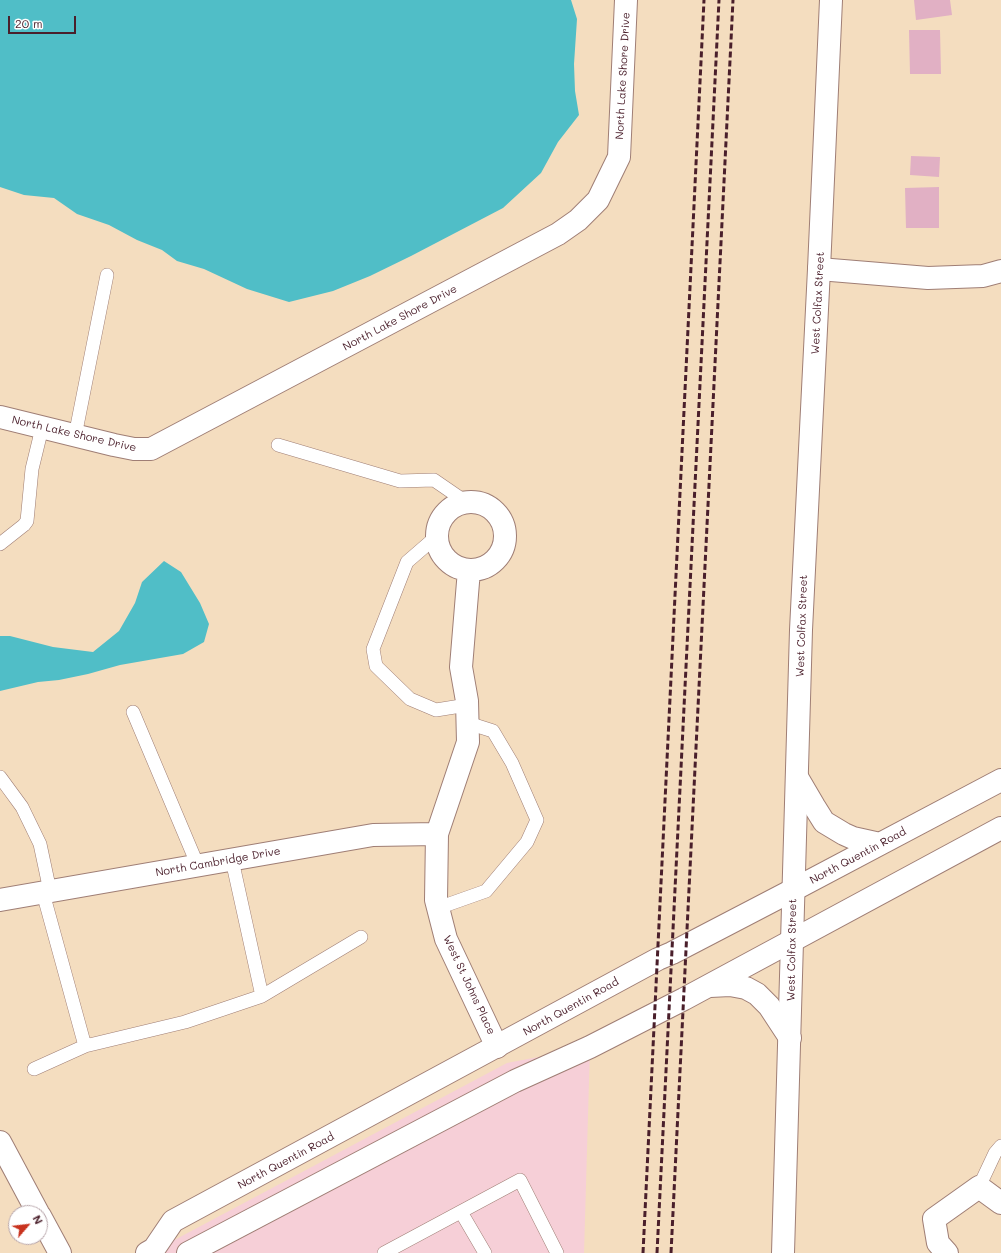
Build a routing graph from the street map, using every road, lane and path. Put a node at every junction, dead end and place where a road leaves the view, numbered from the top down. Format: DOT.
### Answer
graph roads {
  1 [pos="626,0"];
  2 [pos="831,0"];
  3 [pos="819,269"];
  4 [pos="1001,271"];
  5 [pos="107,275"];
  6 [pos="0,417"];
  7 [pos="42,428"];
  8 [pos="76,436"];
  9 [pos="278,445"];
  10 [pos="466,502"];
  11 [pos="438,536"];
  12 [pos="0,544"];
  13 [pos="469,570"];
  14 [pos="133,712"];
  15 [pos="467,714"];
  16 [pos="0,777"];
  17 [pos="797,777"];
  18 [pos="1001,780"];
  19 [pos="1001,828"];
  20 [pos="437,834"];
  21 [pos="880,844"];
  22 [pos="232,860"];
  23 [pos="198,866"];
  24 [pos="793,890"];
  25 [pos="46,892"];
  26 [pos="0,900"];
  27 [pos="438,908"];
  28 [pos="361,937"];
  29 [pos="793,940"];
  30 [pos="709,986"];
  31 [pos="262,996"];
  32 [pos="790,1038"];
  33 [pos="85,1046"];
  34 [pos="497,1047"];
  35 [pos="34,1069"];
  36 [pos="0,1142"];
  37 [pos="1001,1146"];
  38 [pos="978,1187"];
  39 [pos="1001,1203"];
  40 [pos="34,1205"];
  41 [pos="461,1212"];
  42 [pos="48,1231"];
  43 [pos="152,1252"];
  44 [pos="60,1253"];
  45 [pos="187,1253"];
  46 [pos="384,1253"];
  47 [pos="485,1253"];
  48 [pos="556,1253"];
  49 [pos="783,1253"];
  50 [pos="947,1253"];
  1 -- 8 [label="street, North Lake Shore Drive"];
  2 -- 3 [label="street, West Colfax Street"];
  3 -- 4 [label="street"];
  3 -- 17 [label="street, West Colfax Street"];
  5 -- 8 [label="lane"];
  6 -- 7 [label="street, North Lake Shore Drive"];
  7 -- 8 [label="street, North Lake Shore Drive"];
  7 -- 12 [label="lane"];
  9 -- 10 [label="lane"];
  10 -- 11 [label="street"];
  10 -- 13 [label="street"];
  11 -- 13 [label="street"];
  11 -- 15 [label="lane"];
  13 -- 15 [label="street, West St Johns Place"];
  14 -- 23 [label="lane"];
  15 -- 20 [label="street, West St Johns Place"];
  15 -- 27 [label="lane"];
  16 -- 25 [label="lane"];
  17 -- 21 [label="street"];
  17 -- 24 [label="street, West Colfax Street"];
  18 -- 21 [label="street, North Quentin Road"];
  19 -- 29 [label="street, North Quentin Road"];
  20 -- 22 [label="street, North Cambridge Drive"];
  20 -- 27 [label="street, West St Johns Place"];
  21 -- 24 [label="street, North Quentin Road"];
  22 -- 23 [label="street, North Cambridge Drive"];
  22 -- 31 [label="lane"];
  23 -- 25 [label="street, North Cambridge Drive"];
  24 -- 29 [label="street, West Colfax Street"];
  24 -- 34 [label="street, North Quentin Road"];
  25 -- 26 [label="street, North Cambridge Drive"];
  25 -- 33 [label="lane"];
  27 -- 34 [label="street, West St Johns Place"];
  28 -- 31 [label="lane"];
  29 -- 30 [label="street, North Quentin Road"];
  29 -- 32 [label="street, West Colfax Street"];
  30 -- 32 [label="street"];
  30 -- 45 [label="street, North Quentin Road"];
  31 -- 33 [label="lane"];
  32 -- 49 [label="street, West Colfax Street"];
  33 -- 35 [label="lane"];
  34 -- 43 [label="street, North Quentin Road"];
  36 -- 40 [label="street"];
  37 -- 38 [label="lane"];
  38 -- 39 [label="street"];
  38 -- 50 [label="street"];
  41 -- 46 [label="lane"];
  41 -- 47 [label="lane"];
  41 -- 48 [label="lane"];
  42 -- 44 [label="street"];
  43 -- 45 [label="street, North Quentin Road"];
}
